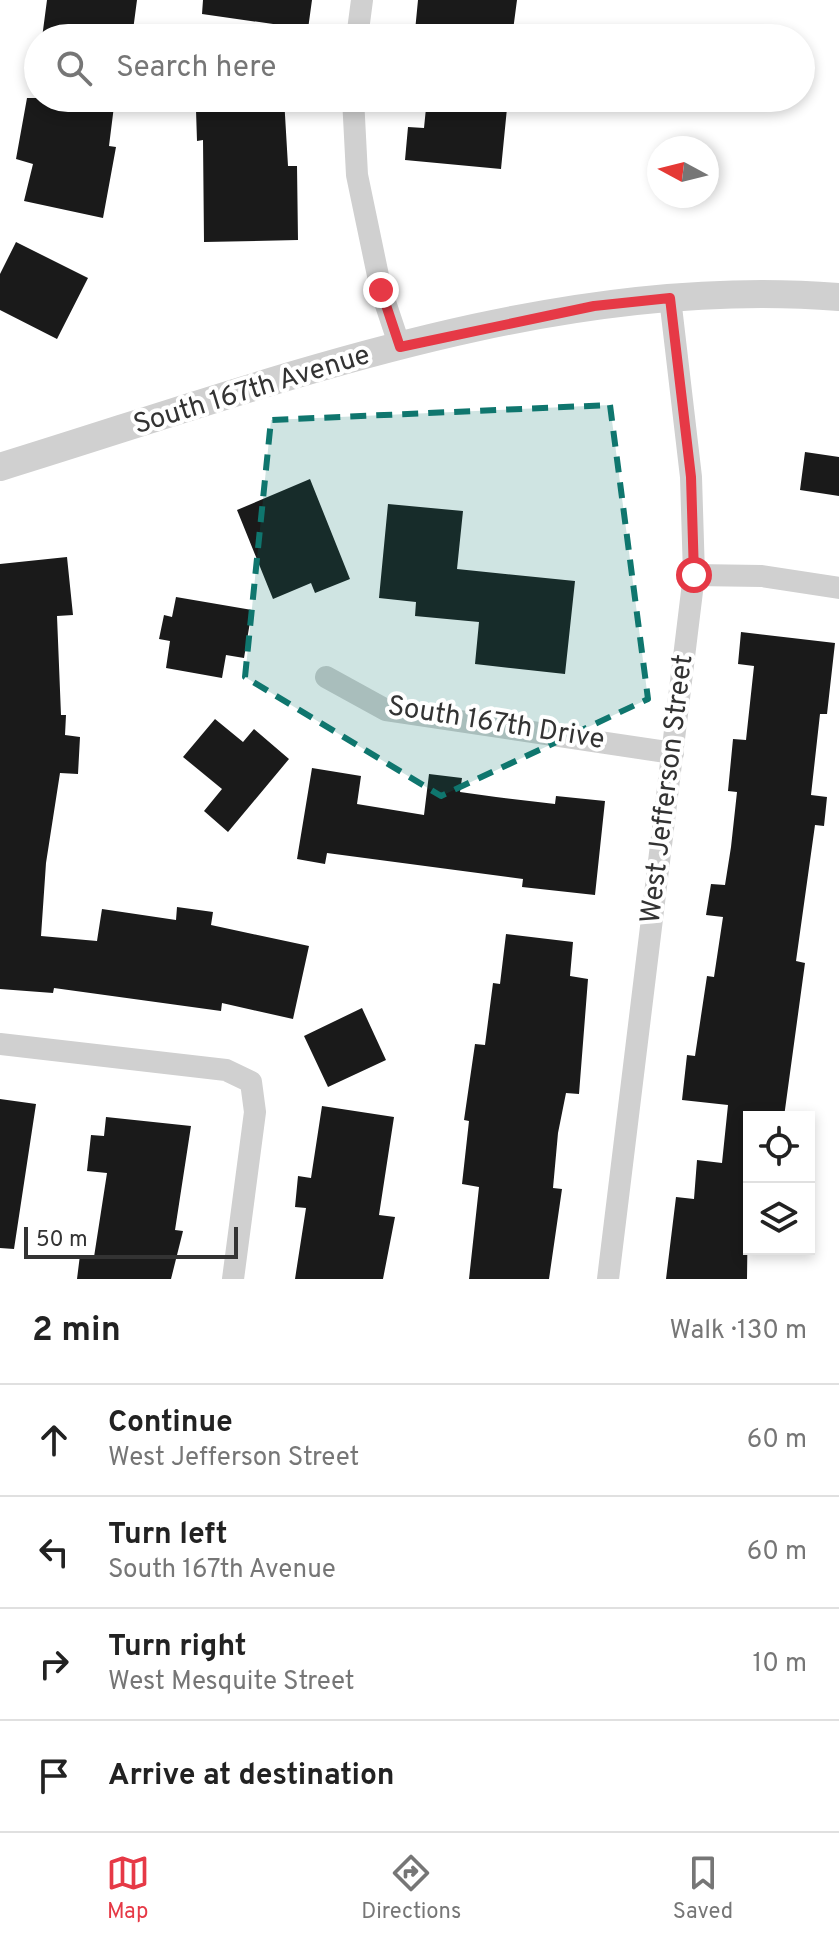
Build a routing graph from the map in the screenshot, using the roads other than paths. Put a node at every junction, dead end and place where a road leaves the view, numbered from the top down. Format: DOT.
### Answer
graph roads {
  1 [pos="362,0"];
  2 [pos="359,24"];
  3 [pos="354,112"];
  4 [pos="839,297"];
  5 [pos="670,298"];
  6 [pos="400,347"];
  7 [pos="0,467"];
  8 [pos="694,575"];
  9 [pos="839,588"];
  10 [pos="326,677"];
  11 [pos="673,753"];
  12 [pos="0,1044"];
  13 [pos="233,1279"];
  14 [pos="608,1279"];
  1 -- 2 [label="street"];
  3 -- 6 [label="street"];
  4 -- 5 [label="street, South 167th Avenue"];
  5 -- 6 [label="street, South 167th Avenue"];
  5 -- 8 [label="street, West Jefferson Street"];
  6 -- 7 [label="street, South 167th Avenue"];
  8 -- 9 [label="street"];
  8 -- 11 [label="street, West Jefferson Street"];
  10 -- 11 [label="street, South 167th Drive"];
  11 -- 14 [label="street, West Jefferson Street"];
  12 -- 13 [label="street"];
}
